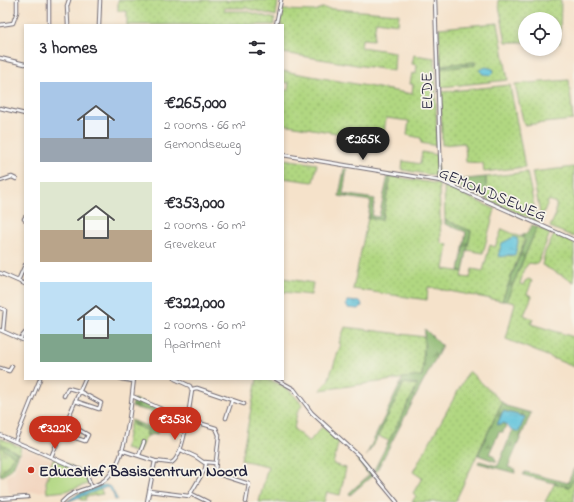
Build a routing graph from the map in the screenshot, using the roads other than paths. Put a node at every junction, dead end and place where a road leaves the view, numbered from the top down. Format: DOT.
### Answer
graph roads {
  1 [pos="17,0"];
  2 [pos="50,0"];
  3 [pos="69,0"];
  4 [pos="100,0"];
  5 [pos="281,0"];
  6 [pos="435,0"];
  7 [pos="48,24"];
  8 [pos="68,24"];
  9 [pos="99,24"];
  10 [pos="276,24"];
  11 [pos="0,25"];
  12 [pos="0,58"];
  13 [pos="24,64"];
  14 [pos="0,108"];
  15 [pos="24,114"];
  16 [pos="284,155"];
  17 [pos="16,179"];
  18 [pos="0,181"];
  19 [pos="441,181"];
  20 [pos="574,240"];
  21 [pos="24,267"];
  22 [pos="0,273"];
  23 [pos="18,281"];
  24 [pos="24,284"];
  25 [pos="0,308"];
  26 [pos="1,331"];
  27 [pos="24,334"];
  28 [pos="20,339"];
  29 [pos="24,341"];
  30 [pos="12,366"];
  31 [pos="0,368"];
  32 [pos="40,380"];
  33 [pos="84,380"];
  34 [pos="134,380"];
  35 [pos="177,380"];
  36 [pos="278,380"];
  37 [pos="192,389"];
  38 [pos="79,391"];
  39 [pos="64,396"];
  40 [pos="132,396"];
  41 [pos="232,400"];
  42 [pos="75,401"];
  43 [pos="244,404"];
  44 [pos="168,412"];
  45 [pos="175,413"];
  46 [pos="186,418"];
  47 [pos="226,418"];
  48 [pos="66,422"];
  49 [pos="51,428"];
  50 [pos="61,433"];
  51 [pos="0,435"];
  52 [pos="15,441"];
  53 [pos="144,442"];
  54 [pos="121,450"];
  55 [pos="181,450"];
  56 [pos="139,455"];
  57 [pos="51,456"];
  58 [pos="155,461"];
  59 [pos="205,462"];
  60 [pos="215,463"];
  61 [pos="91,486"];
  62 [pos="149,491"];
  63 [pos="192,494"];
  64 [pos="28,497"];
  65 [pos="0,500"];
  66 [pos="62,502"];
  67 [pos="147,502"];
  68 [pos="208,502"];
  69 [pos="246,502"];
  70 [pos="397,502"];
  1 -- 11 [label="street"];
  2 -- 7 [label="street"];
  3 -- 8 [label="street"];
  4 -- 9 [label="street"];
  5 -- 10 [label="street"];
  6 -- 19 [label="street, ELDE"];
  12 -- 13 [label="street"];
  14 -- 15 [label="street"];
  16 -- 19 [label="street, GEMONDSEWEG"];
  17 -- 18 [label="street"];
  19 -- 20 [label="street, GEMONDSEWEG"];
  21 -- 23 [label="street"];
  22 -- 23 [label="street"];
  23 -- 24 [label="street"];
  25 -- 26 [label="street"];
  26 -- 28 [label="street"];
  27 -- 28 [label="street"];
  28 -- 29 [label="street"];
  30 -- 31 [label="street"];
  32 -- 52 [label="street"];
  33 -- 38 [label="street"];
  34 -- 40 [label="street"];
  35 -- 37 [label="street"];
  36 -- 70 [label="street"];
  37 -- 41 [label="street"];
  37 -- 46 [label="street"];
  38 -- 39 [label="street"];
  38 -- 42 [label="street"];
  38 -- 42 [label="street"];
  40 -- 44 [label="street"];
  40 -- 54 [label="street"];
  41 -- 43 [label="street"];
  41 -- 47 [label="street"];
  42 -- 48 [label="street"];
  45 -- 46 [label="street"];
  46 -- 55 [label="street"];
  46 -- 60 [label="street"];
  48 -- 49 [label="street"];
  48 -- 50 [label="street"];
  48 -- 50 [label="street"];
  50 -- 57 [label="street"];
  51 -- 52 [label="street"];
  52 -- 57 [label="street"];
  53 -- 56 [label="street"];
  54 -- 56 [label="street"];
  54 -- 61 [label="street"];
  55 -- 58 [label="street"];
  55 -- 59 [label="street"];
  56 -- 58 [label="street"];
  57 -- 61 [label="street"];
  58 -- 62 [label="street"];
  59 -- 60 [label="street"];
  59 -- 63 [label="street"];
  60 -- 69 [label="street"];
  61 -- 66 [label="street"];
  62 -- 63 [label="street"];
  62 -- 67 [label="street"];
  63 -- 68 [label="street"];
  64 -- 65 [label="street"];
}
